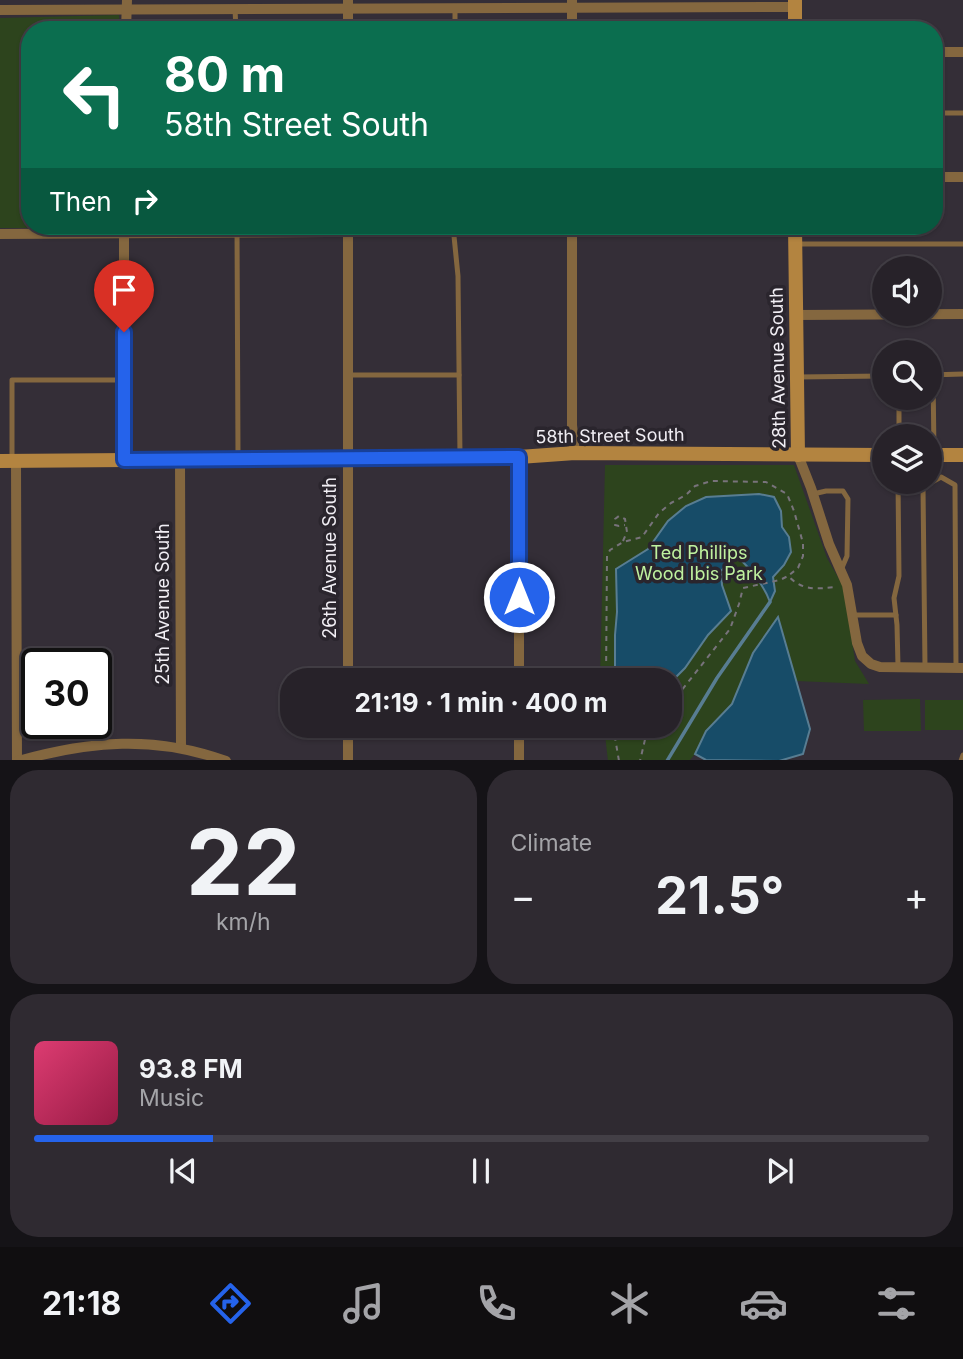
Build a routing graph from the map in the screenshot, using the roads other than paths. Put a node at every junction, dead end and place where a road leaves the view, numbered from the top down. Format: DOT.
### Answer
graph roads {
  1 [pos="795,3"];
  2 [pos="348,4"];
  3 [pos="572,4"];
  4 [pos="127,5"];
  5 [pos="455,8"];
  6 [pos="236,9"];
  7 [pos="0,10"];
  8 [pos="236,21"];
  9 [pos="455,21"];
  10 [pos="795,21"];
  11 [pos="943,52"];
  12 [pos="963,52"];
  13 [pos="943,113"];
  14 [pos="963,113"];
  15 [pos="943,177"];
  16 [pos="963,177"];
  17 [pos="21,233"];
  18 [pos="0,234"];
  19 [pos="124,235"];
  20 [pos="237,235"];
  21 [pos="348,235"];
  22 [pos="454,235"];
  23 [pos="572,235"];
  24 [pos="795,235"];
  25 [pos="826,235"];
  26 [pos="963,244"];
  27 [pos="963,314"];
  28 [pos="796,315"];
  29 [pos="963,374"];
  30 [pos="348,375"];
  31 [pos="459,375"];
  32 [pos="942,375"];
  33 [pos="872,376"];
  34 [pos="797,377"];
  35 [pos="124,380"];
  36 [pos="575,453"];
  37 [pos="798,455"];
  38 [pos="872,455"];
  39 [pos="942,455"];
  40 [pos="963,455"];
  41 [pos="519,457"];
  42 [pos="348,458"];
  43 [pos="460,458"];
  44 [pos="238,459"];
  45 [pos="124,460"];
  46 [pos="180,460"];
  47 [pos="10,461"];
  48 [pos="898,494"];
  49 [pos="813,495"];
  50 [pos="841,570"];
  51 [pos="852,615"];
  52 [pos="896,615"];
  53 [pos="348,668"];
  54 [pos="519,668"];
  55 [pos="898,668"];
  56 [pos="925,668"];
  57 [pos="959,668"];
  58 [pos="348,738"];
  59 [pos="519,738"];
  60 [pos="181,748"];
  61 [pos="17,760"];
  62 [pos="21,760"];
  63 [pos="223,760"];
  64 [pos="348,760"];
  65 [pos="519,760"];
  1 -- 3 [label="street"];
  1 -- 10 [label="street"];
  2 -- 5 [label="street"];
  2 -- 6 [label="street"];
  3 -- 5 [label="street"];
  4 -- 6 [label="street"];
  4 -- 7 [label="street"];
  5 -- 9 [label="lane"];
  6 -- 8 [label="lane"];
  11 -- 12 [label="street"];
  13 -- 14 [label="lane"];
  15 -- 16 [label="street"];
  17 -- 18 [label="street"];
  19 -- 35 [label="street"];
  20 -- 44 [label="lane"];
  21 -- 30 [label="street, 26th Avenue South"];
  22 -- 31 [label="lane"];
  23 -- 36 [label="street"];
  24 -- 28 [label="street, 28th Avenue South"];
  25 -- 26 [label="lane"];
  27 -- 28 [label="street"];
  28 -- 34 [label="street, 28th Avenue South"];
  29 -- 32 [label="lane"];
  30 -- 31 [label="lane"];
  30 -- 42 [label="street, 26th Avenue South"];
  31 -- 43 [label="lane"];
  33 -- 34 [label="lane"];
  34 -- 37 [label="street, 28th Avenue South"];
  35 -- 45 [label="street"];
  35 -- 47 [label="lane"];
  36 -- 37 [label="street, 58th Street South"];
  36 -- 41 [label="street, 58th Street South"];
  37 -- 38 [label="street, 58th Street South"];
  37 -- 49 [label="street, 28th Avenue South"];
  39 -- 40 [label="street"];
  41 -- 43 [label="street, 58th Street South"];
  41 -- 54 [label="street"];
  42 -- 43 [label="street, 58th Street South"];
  42 -- 44 [label="street, 58th Street South"];
  42 -- 53 [label="street, 26th Avenue South"];
  44 -- 46 [label="street, 58th Street South"];
  45 -- 46 [label="street, 58th Street South"];
  45 -- 47 [label="street, 58th Street South"];
  46 -- 60 [label="street, 25th Avenue South"];
  47 -- 61 [label="street"];
  48 -- 52 [label="lane"];
  49 -- 50 [label="street, 28th Avenue South"];
  49 -- 50 [label="lane"];
  50 -- 51 [label="street, 28th Avenue South"];
  51 -- 52 [label="lane"];
  51 -- 55 [label="street, 28th Avenue South"];
  52 -- 55 [label="lane"];
  55 -- 56 [label="street"];
  56 -- 57 [label="street"];
  56 -- 57 [label="lane"];
  58 -- 64 [label="street"];
  59 -- 65 [label="street"];
  60 -- 62 [label="street"];
  60 -- 63 [label="street"];
}
